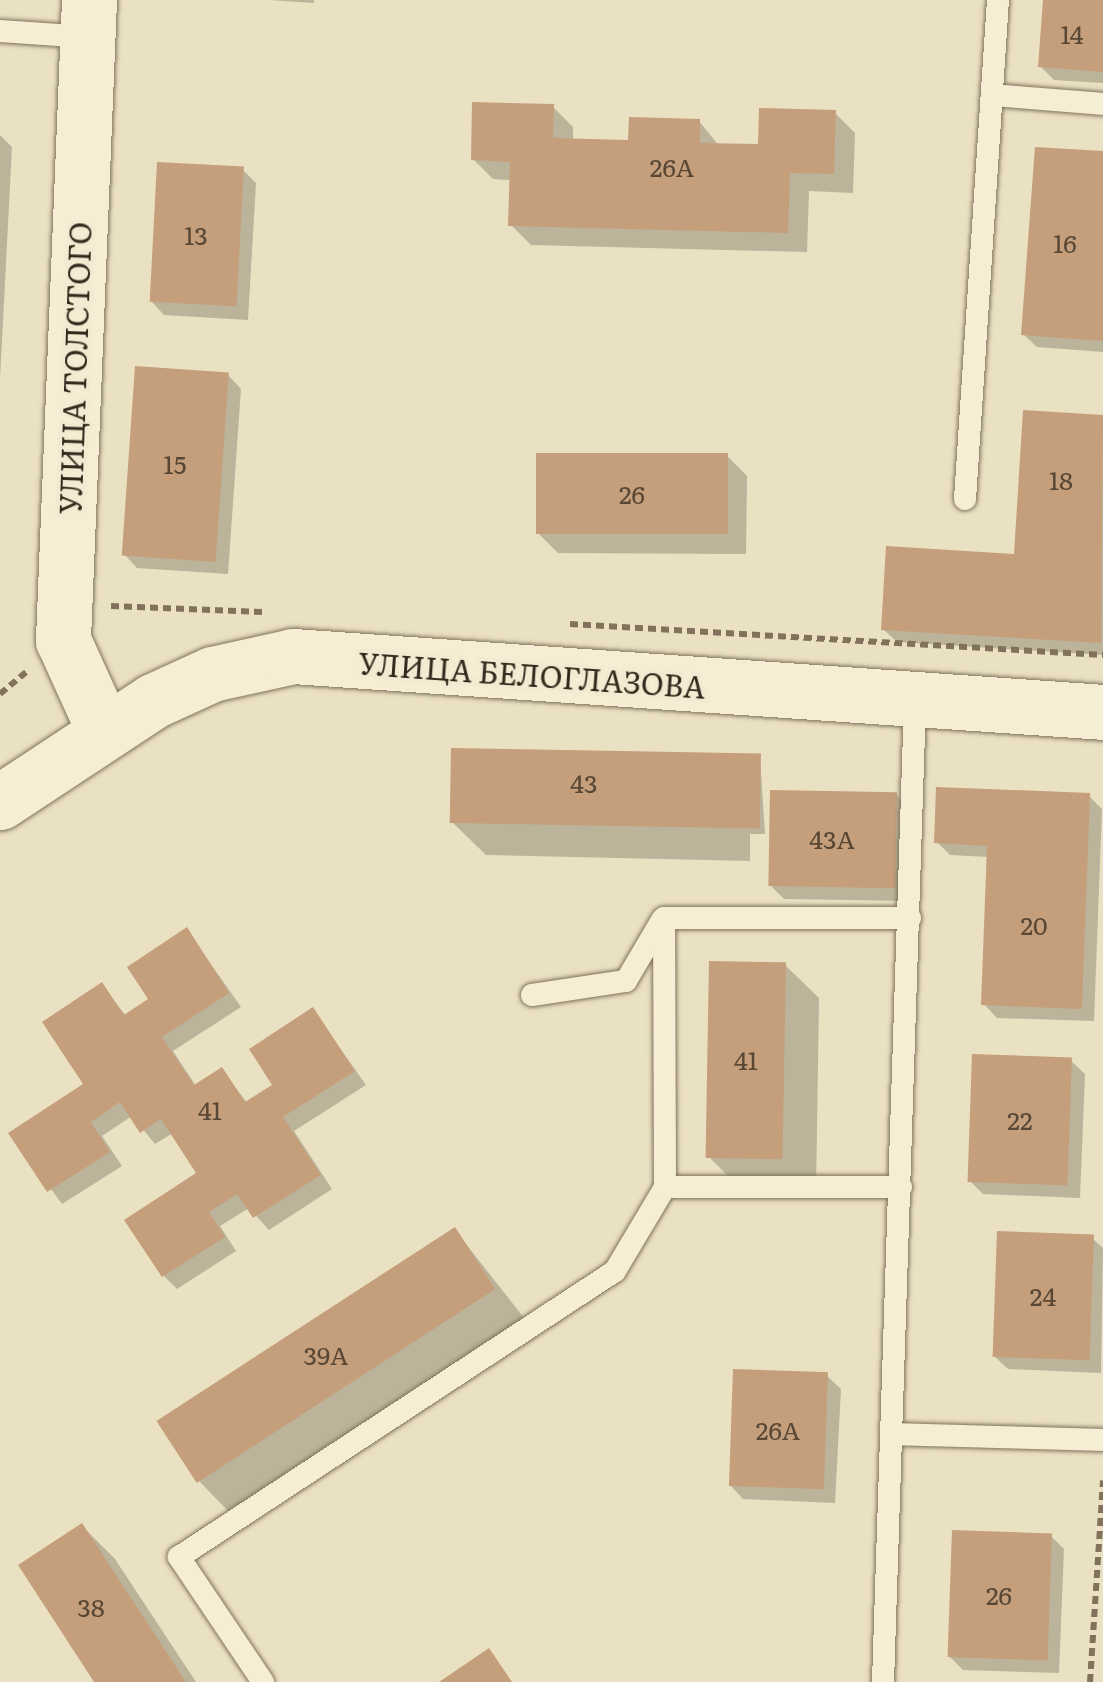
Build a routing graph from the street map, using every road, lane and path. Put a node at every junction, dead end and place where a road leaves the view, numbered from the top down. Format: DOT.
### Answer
graph roads {
  1 [pos="998,0"];
  2 [pos="89,18"];
  3 [pos="0,31"];
  4 [pos="992,95"];
  5 [pos="1103,104"];
  6 [pos="966,499"];
  7 [pos="915,703"];
  8 [pos="1103,712"];
  9 [pos="103,728"];
  10 [pos="0,802"];
  11 [pos="664,918"];
  12 [pos="910,918"];
  13 [pos="532,996"];
  14 [pos="666,1187"];
  15 [pos="901,1187"];
  16 [pos="892,1434"];
  17 [pos="1103,1440"];
  18 [pos="1103,1480"];
  19 [pos="262,1682"];
  20 [pos="883,1682"];
  21 [pos="1090,1682"];
  1 -- 4 [label="lane"];
  2 -- 3 [label="lane"];
  2 -- 9 [label="street, УЛИЦА ТОЛСТОГО"];
  4 -- 5 [label="lane"];
  4 -- 6 [label="lane"];
  7 -- 8 [label="street, УЛИЦА БЕЛОГЛАЗОВА"];
  7 -- 9 [label="street, УЛИЦА БЕЛОГЛАЗОВА"];
  7 -- 12 [label="lane"];
  9 -- 10 [label="street, УЛИЦА БЕЛОГЛАЗОВА"];
  11 -- 12 [label="lane"];
  11 -- 13 [label="lane"];
  11 -- 14 [label="lane"];
  12 -- 15 [label="lane"];
  14 -- 15 [label="lane"];
  14 -- 19 [label="lane"];
  15 -- 16 [label="lane"];
  16 -- 17 [label="lane"];
  16 -- 20 [label="lane"];
  18 -- 21 [label="path"];
}
